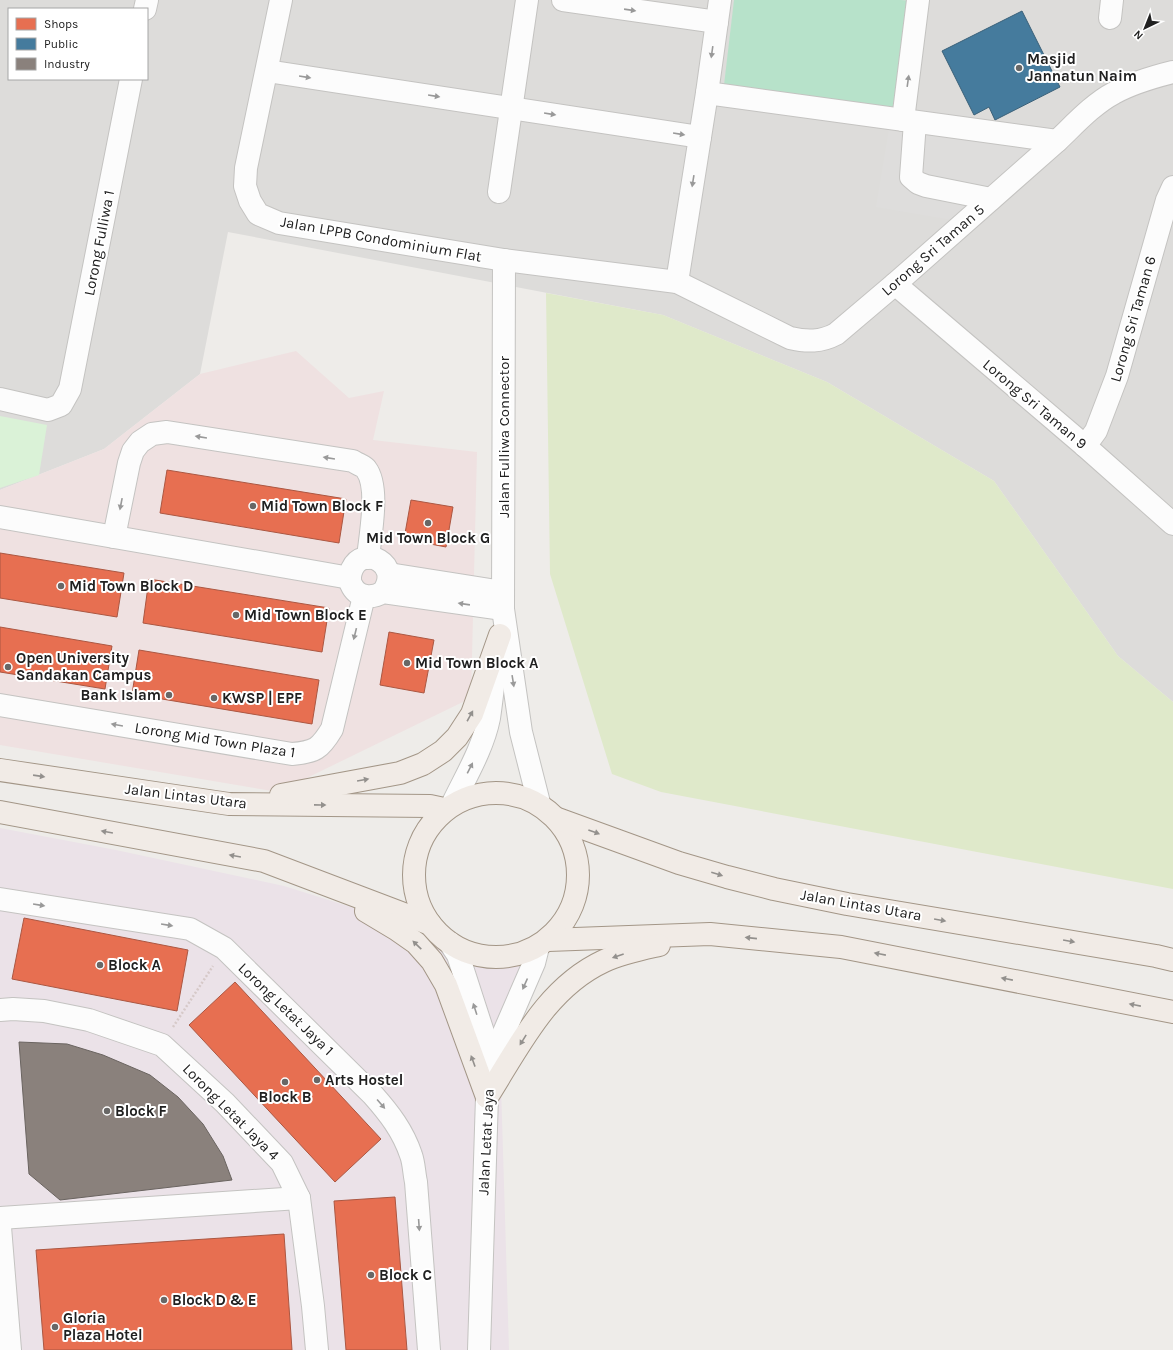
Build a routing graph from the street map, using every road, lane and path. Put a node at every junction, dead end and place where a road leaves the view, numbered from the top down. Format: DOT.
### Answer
graph roads {
  1 [pos="281,0"];
  2 [pos="527,0"];
  3 [pos="563,0"];
  4 [pos="720,0"];
  5 [pos="918,0"];
  6 [pos="717,22"];
  7 [pos="267,71"];
  8 [pos="1173,72"];
  9 [pos="131,80"];
  10 [pos="707,93"];
  11 [pos="512,108"];
  12 [pos="909,121"];
  13 [pos="700,137"];
  14 [pos="1057,141"];
  15 [pos="1173,187"];
  16 [pos="499,192"];
  17 [pos="991,199"];
  18 [pos="504,260"];
  19 [pos="677,282"];
  20 [pos="895,284"];
  21 [pos="0,399"];
  22 [pos="1085,446"];
  23 [pos="0,517"];
  24 [pos="1173,524"];
  25 [pos="114,537"];
  26 [pos="368,558"];
  27 [pos="350,578"];
  28 [pos="379,587"];
  29 [pos="502,613"];
  30 [pos="0,705"];
  31 [pos="0,770"];
  32 [pos="539,803"];
  33 [pos="229,804"];
  34 [pos="448,806"];
  35 [pos="0,812"];
  36 [pos="558,819"];
  37 [pos="264,861"];
  38 [pos="0,899"];
  39 [pos="430,924"];
  40 [pos="710,934"];
  41 [pos="450,943"];
  42 [pos="543,944"];
  43 [pos="224,948"];
  44 [pos="1173,960"];
  45 [pos="0,1010"];
  46 [pos="1173,1012"];
  47 [pos="162,1045"];
  48 [pos="492,1060"];
  49 [pos="486,1097"];
  50 [pos="299,1198"];
  51 [pos="0,1218"];
  52 [pos="0,1227"];
  53 [pos="10,1350"];
  54 [pos="316,1350"];
  55 [pos="429,1350"];
  56 [pos="479,1350"];
  1 -- 7 [label="street, Jalan LPPB Condominium Flat"];
  2 -- 11 [label="street"];
  3 -- 6 [label="street, one-way"];
  4 -- 6 [label="street"];
  12 -- 5 [label="street, one-way"];
  6 -- 10 [label="street, one-way"];
  7 -- 11 [label="street, one-way"];
  7 -- 18 [label="street, Jalan LPPB Condominium Flat"];
  8 -- 14 [label="street, Lorong Sri Taman 5"];
  9 -- 21 [label="street, Lorong Fulliwa 1"];
  10 -- 12 [label="street"];
  10 -- 13 [label="street"];
  11 -- 13 [label="street, one-way"];
  11 -- 16 [label="street"];
  12 -- 14 [label="street"];
  12 -- 17 [label="street"];
  13 -- 19 [label="street, one-way"];
  14 -- 17 [label="street, Lorong Sri Taman 5"];
  15 -- 22 [label="street, Lorong Sri Taman 6"];
  17 -- 20 [label="street, Lorong Sri Taman 5"];
  18 -- 19 [label="street, Jalan LPPB Condominium Flat"];
  18 -- 29 [label="street, Jalan Fulliwa Connector"];
  19 -- 20 [label="street, Lorong Sri Taman 5"];
  20 -- 22 [label="street, Lorong Sri Taman 9"];
  22 -- 24 [label="street, Lorong Sri Taman 9"];
  23 -- 25 [label="street"];
  26 -- 25 [label="street, one-way"];
  25 -- 27 [label="street"];
  26 -- 27 [label="street"];
  26 -- 28 [label="street"];
  27 -- 28 [label="street"];
  28 -- 29 [label="street"];
  28 -- 30 [label="street, Lorong Mid Town Plaza 1, one-way"];
  29 -- 32 [label="street, Jalan Fulliwa Connector, one-way"];
  33 -- 29 [label="main road, one-way"];
  34 -- 29 [label="street, Jalan Fulliwa Connector, one-way"];
  31 -- 33 [label="main road, Jalan Lintas Utara, one-way"];
  32 -- 34 [label="main road"];
  32 -- 36 [label="main road"];
  33 -- 34 [label="main road, Jalan Lintas Utara, one-way"];
  34 -- 39 [label="main road"];
  37 -- 35 [label="main road, one-way"];
  36 -- 42 [label="main road"];
  36 -- 44 [label="main road, Jalan Lintas Utara, one-way"];
  37 -- 39 [label="main road"];
  49 -- 37 [label="main road, one-way"];
  38 -- 43 [label="street, Lorong Letat Jaya 1, one-way"];
  39 -- 41 [label="main road"];
  40 -- 42 [label="main road"];
  46 -- 40 [label="main road, one-way"];
  40 -- 49 [label="main road, one-way"];
  41 -- 42 [label="main road"];
  48 -- 41 [label="street, Jalan Letat Jaya, one-way"];
  42 -- 48 [label="street, one-way"];
  43 -- 47 [label="path"];
  43 -- 55 [label="street, Lorong Letat Jaya 1, one-way"];
  45 -- 47 [label="street, Lorong Letat Jaya 4"];
  47 -- 50 [label="street, Lorong Letat Jaya 4"];
  48 -- 49 [label="street, Jalan Letat Jaya"];
  49 -- 56 [label="street, Jalan Letat Jaya"];
  50 -- 51 [label="street"];
  50 -- 54 [label="street, Lorong Letat Jaya 4"];
  52 -- 53 [label="street"];
}
